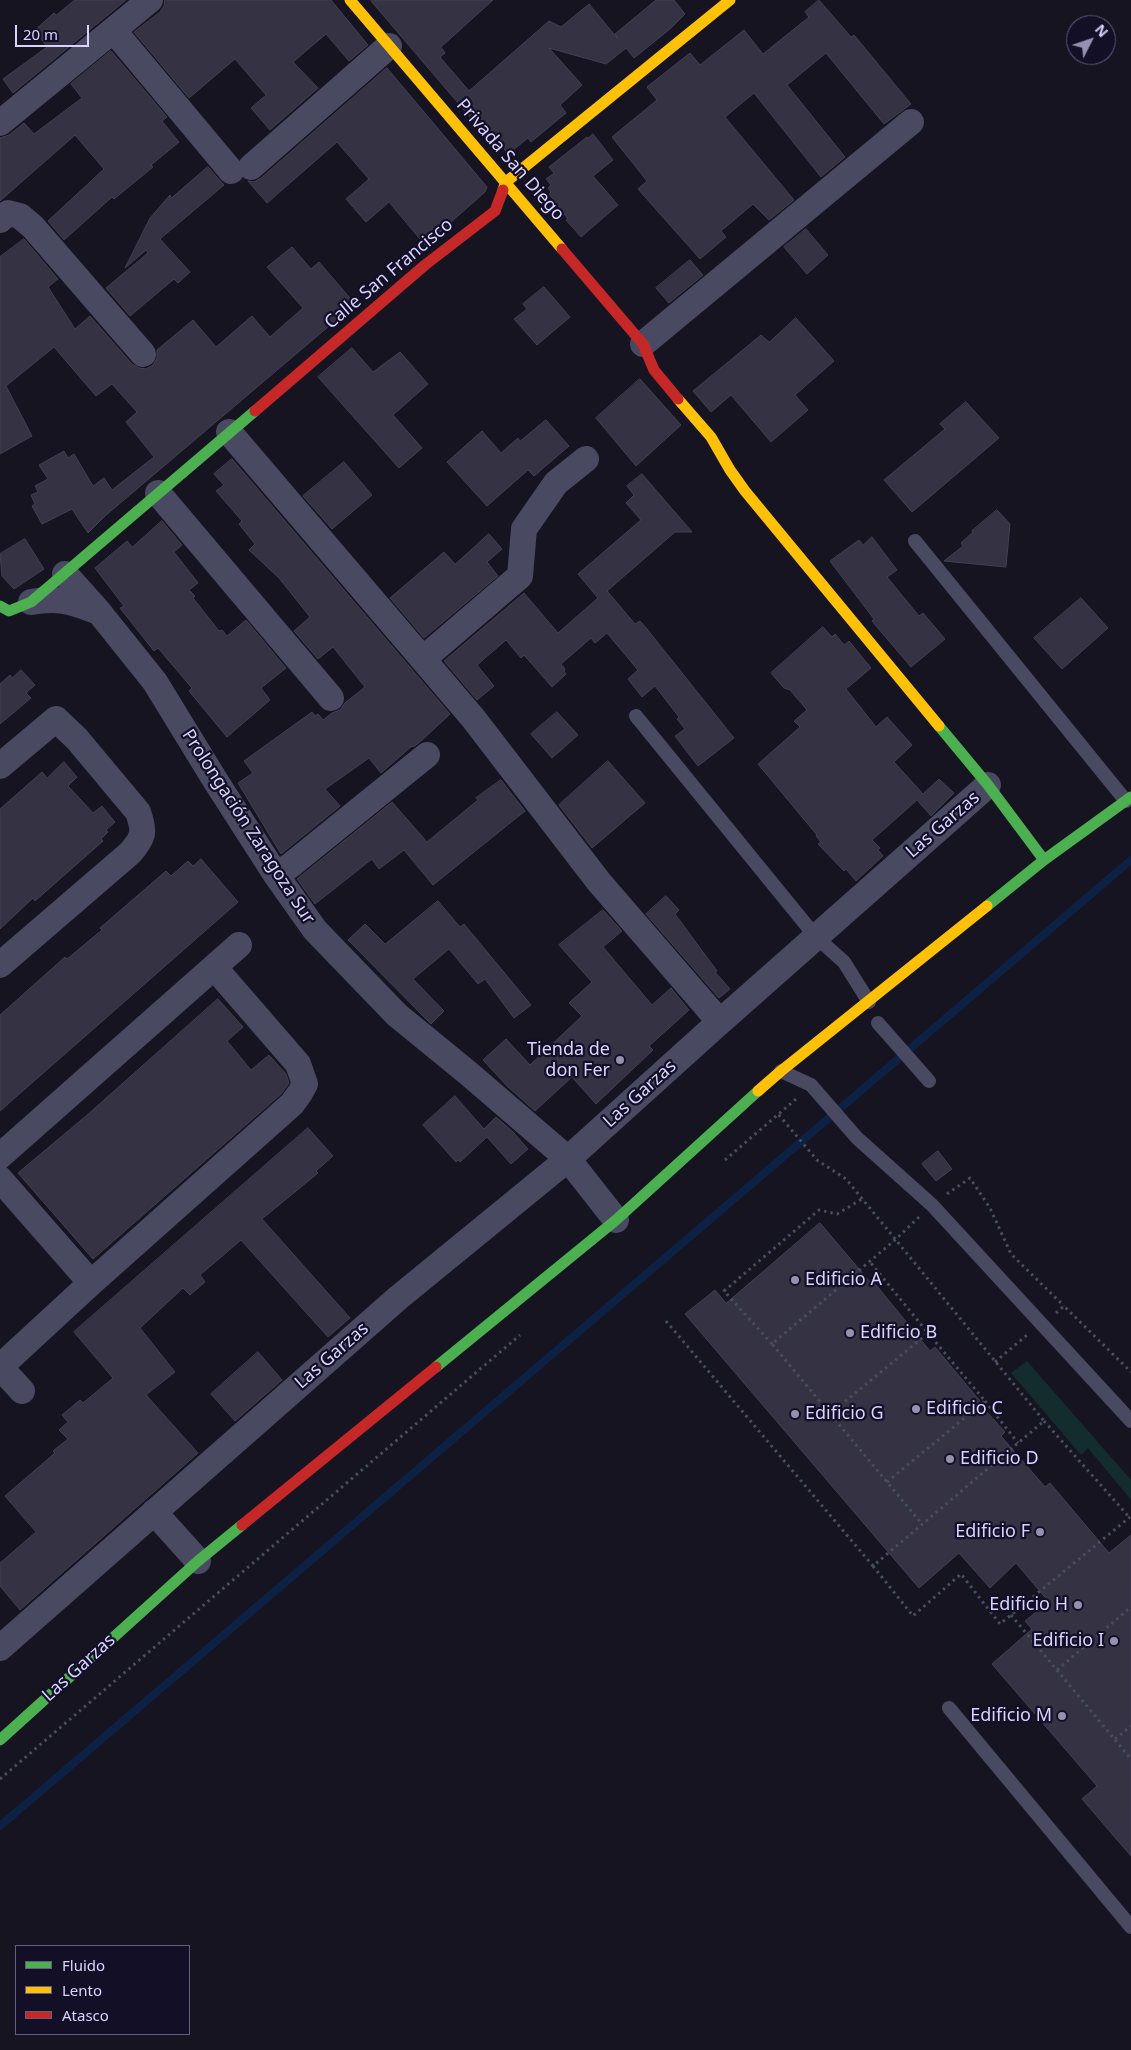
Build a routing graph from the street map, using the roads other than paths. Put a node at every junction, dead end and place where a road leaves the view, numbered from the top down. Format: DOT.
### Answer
graph roads {
  1 [pos="150,0"];
  2 [pos="730,0"];
  3 [pos="355,2"];
  4 [pos="114,31"];
  5 [pos="389,46"];
  6 [pos="911,122"];
  7 [pos="0,123"];
  8 [pos="506,182"];
  9 [pos="10,218"];
  10 [pos="643,344"];
  11 [pos="143,354"];
  12 [pos="229,432"];
  13 [pos="586,459"];
  14 [pos="745,491"];
  15 [pos="158,493"];
  16 [pos="915,542"];
  17 [pos="65,574"];
  18 [pos="31,602"];
  19 [pos="0,606"];
  20 [pos="99,612"];
  21 [pos="423,659"];
  22 [pos="331,698"];
  23 [pos="636,716"];
  24 [pos="427,755"];
  25 [pos="0,766"];
  26 [pos="988,786"];
  27 [pos="1129,799"];
  28 [pos="1044,860"];
  29 [pos="276,875"];
  30 [pos="816,937"];
  31 [pos="239,945"];
  32 [pos="0,965"];
  33 [pos="214,967"];
  34 [pos="869,1002"];
  35 [pos="720,1022"];
  36 [pos="878,1023"];
  37 [pos="781,1071"];
  38 [pos="929,1081"];
  39 [pos="0,1156"];
  40 [pos="568,1159"];
  41 [pos="0,1179"];
  42 [pos="616,1220"];
  43 [pos="91,1283"];
  44 [pos="0,1367"];
  45 [pos="22,1391"];
  46 [pos="1131,1420"];
  47 [pos="154,1512"];
  48 [pos="198,1561"];
  49 [pos="0,1648"];
  50 [pos="949,1708"];
  51 [pos="0,1740"];
  52 [pos="1131,1927"];
  1 -- 4 [label="street"];
  2 -- 8 [label="street"];
  3 -- 5 [label="street, Privada San Diego"];
  4 -- 5 [label="street"];
  4 -- 7 [label="street"];
  5 -- 8 [label="street, Privada San Diego"];
  6 -- 10 [label="street"];
  8 -- 10 [label="street, Privada San Diego"];
  8 -- 12 [label="street, Calle San Francisco"];
  9 -- 11 [label="street"];
  10 -- 14 [label="street, Privada San Diego"];
  12 -- 15 [label="street, Calle San Francisco"];
  12 -- 21 [label="street"];
  13 -- 21 [label="street"];
  14 -- 26 [label="street, Las Garzas"];
  15 -- 17 [label="street, Calle San Francisco"];
  15 -- 22 [label="street"];
  16 -- 27 [label="lane"];
  17 -- 18 [label="street"];
  17 -- 20 [label="street, Prolongación Zaragoza Sur"];
  18 -- 19 [label="street"];
  18 -- 20 [label="street"];
  20 -- 29 [label="street, Prolongación Zaragoza Sur"];
  21 -- 35 [label="street"];
  23 -- 30 [label="lane"];
  24 -- 29 [label="street"];
  25 -- 32 [label="street"];
  26 -- 28 [label="street"];
  26 -- 30 [label="street, Las Garzas"];
  27 -- 28 [label="street, Las Garzas"];
  28 -- 34 [label="street, Las Garzas"];
  29 -- 40 [label="street, Prolongación Zaragoza Sur"];
  30 -- 34 [label="lane"];
  30 -- 35 [label="street, Las Garzas"];
  31 -- 33 [label="street"];
  33 -- 39 [label="street"];
  33 -- 43 [label="street"];
  34 -- 37 [label="street, Las Garzas"];
  35 -- 40 [label="street, Las Garzas"];
  36 -- 38 [label="lane"];
  37 -- 42 [label="street, Las Garzas"];
  37 -- 46 [label="lane"];
  40 -- 42 [label="street, Prolongación Zaragoza Sur"];
  40 -- 47 [label="street, Las Garzas"];
  41 -- 43 [label="street"];
  42 -- 48 [label="street, Las Garzas"];
  43 -- 44 [label="street"];
  44 -- 45 [label="street"];
  47 -- 48 [label="street"];
  47 -- 49 [label="street, Las Garzas"];
  48 -- 51 [label="street, Las Garzas"];
  50 -- 52 [label="lane"];
}
